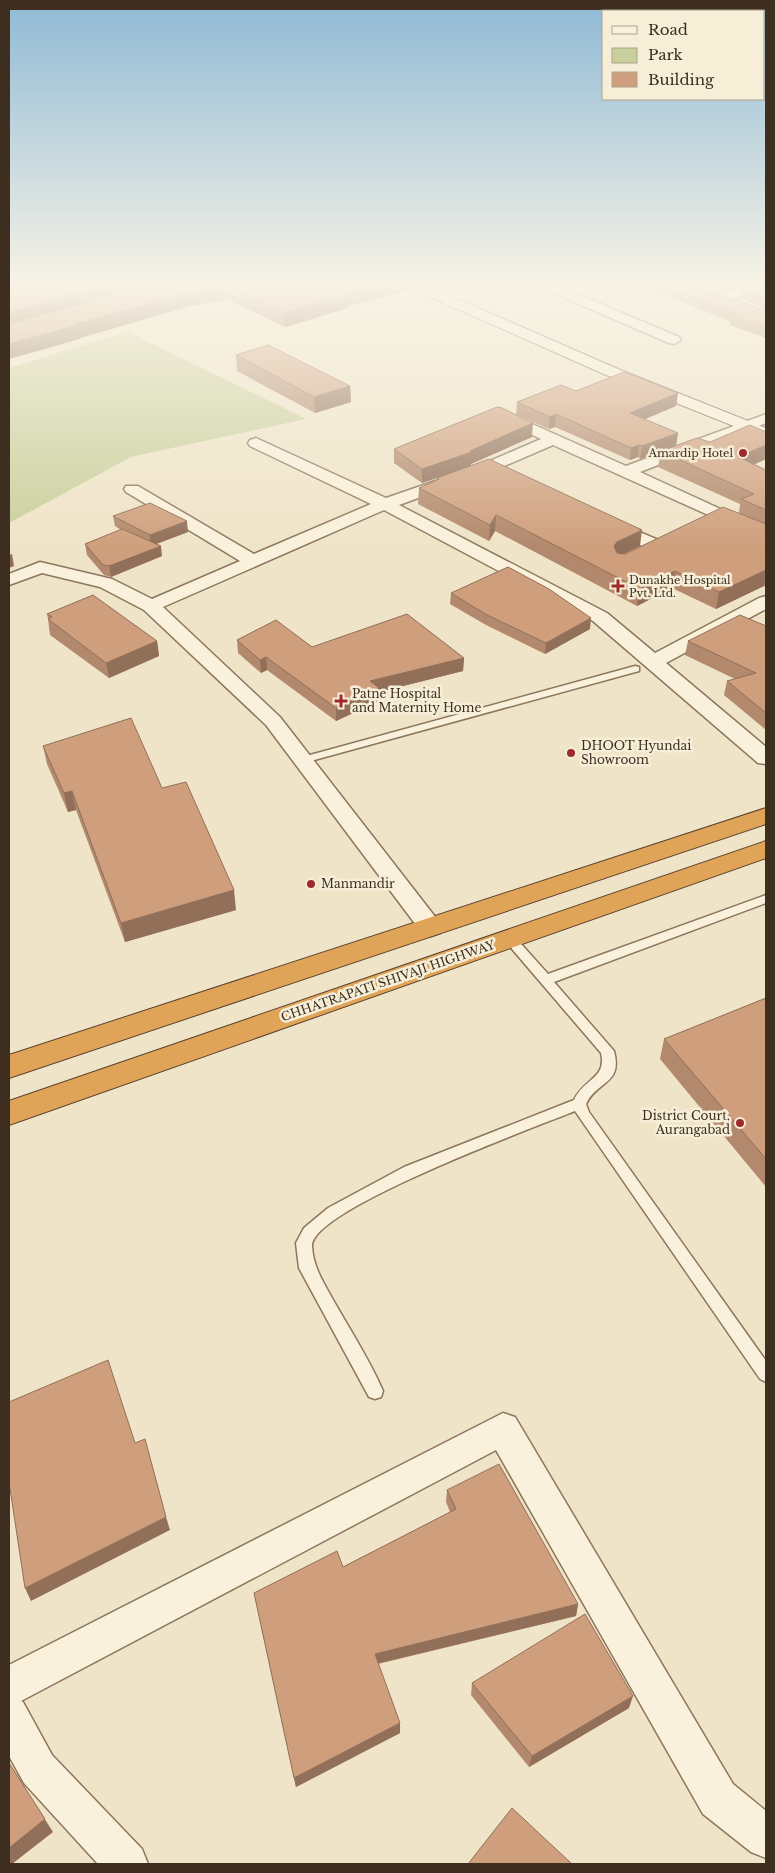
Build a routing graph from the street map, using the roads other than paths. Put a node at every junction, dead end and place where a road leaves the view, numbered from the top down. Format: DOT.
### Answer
graph roads {
  1 [pos="613,372"];
  2 [pos="646,372"];
  3 [pos="510,419"];
  4 [pos="765,423"];
  5 [pos="745,425"];
  6 [pos="552,438"];
  7 [pos="256,443"];
  8 [pos="489,467"];
  9 [pos="626,472"];
  10 [pos="524,483"];
  11 [pos="132,489"];
  12 [pos="385,504"];
  13 [pos="720,515"];
  14 [pos="595,517"];
  15 [pos="704,523"];
  16 [pos="766,536"];
  17 [pos="673,538"];
  18 [pos="657,546"];
  19 [pos="639,555"];
  20 [pos="253,561"];
  21 [pos="9,580"];
  22 [pos="766,602"];
  23 [pos="151,606"];
  24 [pos="653,662"];
  25 [pos="635,669"];
  26 [pos="766,758"];
  27 [pos="303,760"];
  28 [pos="766,816"];
  29 [pos="766,850"];
  30 [pos="766,899"];
  31 [pos="431,927"];
  32 [pos="510,939"];
  33 [pos="545,980"];
  34 [pos="9,1067"];
  35 [pos="579,1104"];
  36 [pos="9,1113"];
  37 [pos="766,1374"];
  38 [pos="375,1390"];
  39 [pos="9,1686"];
  40 [pos="9,1716"];
  41 [pos="766,1837"];
  42 [pos="127,1864"];
  1 -- 5 [label="street"];
  2 -- 4 [label="street"];
  3 -- 6 [label="street"];
  4 -- 5 [label="street"];
  5 -- 9 [label="street"];
  6 -- 8 [label="street"];
  6 -- 9 [label="street"];
  7 -- 12 [label="street"];
  8 -- 10 [label="street"];
  8 -- 12 [label="street"];
  9 -- 13 [label="street"];
  11 -- 20 [label="street"];
  12 -- 20 [label="street"];
  12 -- 24 [label="street"];
  13 -- 15 [label="street"];
  13 -- 16 [label="street"];
  14 -- 18 [label="street"];
  17 -- 18 [label="street"];
  18 -- 19 [label="street"];
  20 -- 23 [label="street"];
  21 -- 23 [label="street"];
  22 -- 24 [label="street"];
  23 -- 27 [label="street"];
  24 -- 26 [label="street"];
  25 -- 27 [label="lane"];
  27 -- 31 [label="street"];
  28 -- 31 [label="highway"];
  29 -- 32 [label="highway, CHHATRAPATI SHIVAJI HIGHWAY"];
  30 -- 33 [label="lane"];
  31 -- 34 [label="highway"];
  32 -- 33 [label="lane"];
  32 -- 36 [label="highway, CHHATRAPATI SHIVAJI HIGHWAY"];
  33 -- 35 [label="lane"];
  35 -- 37 [label="lane"];
  35 -- 38 [label="lane"];
  39 -- 41 [label="street"];
  40 -- 42 [label="street"];
}
